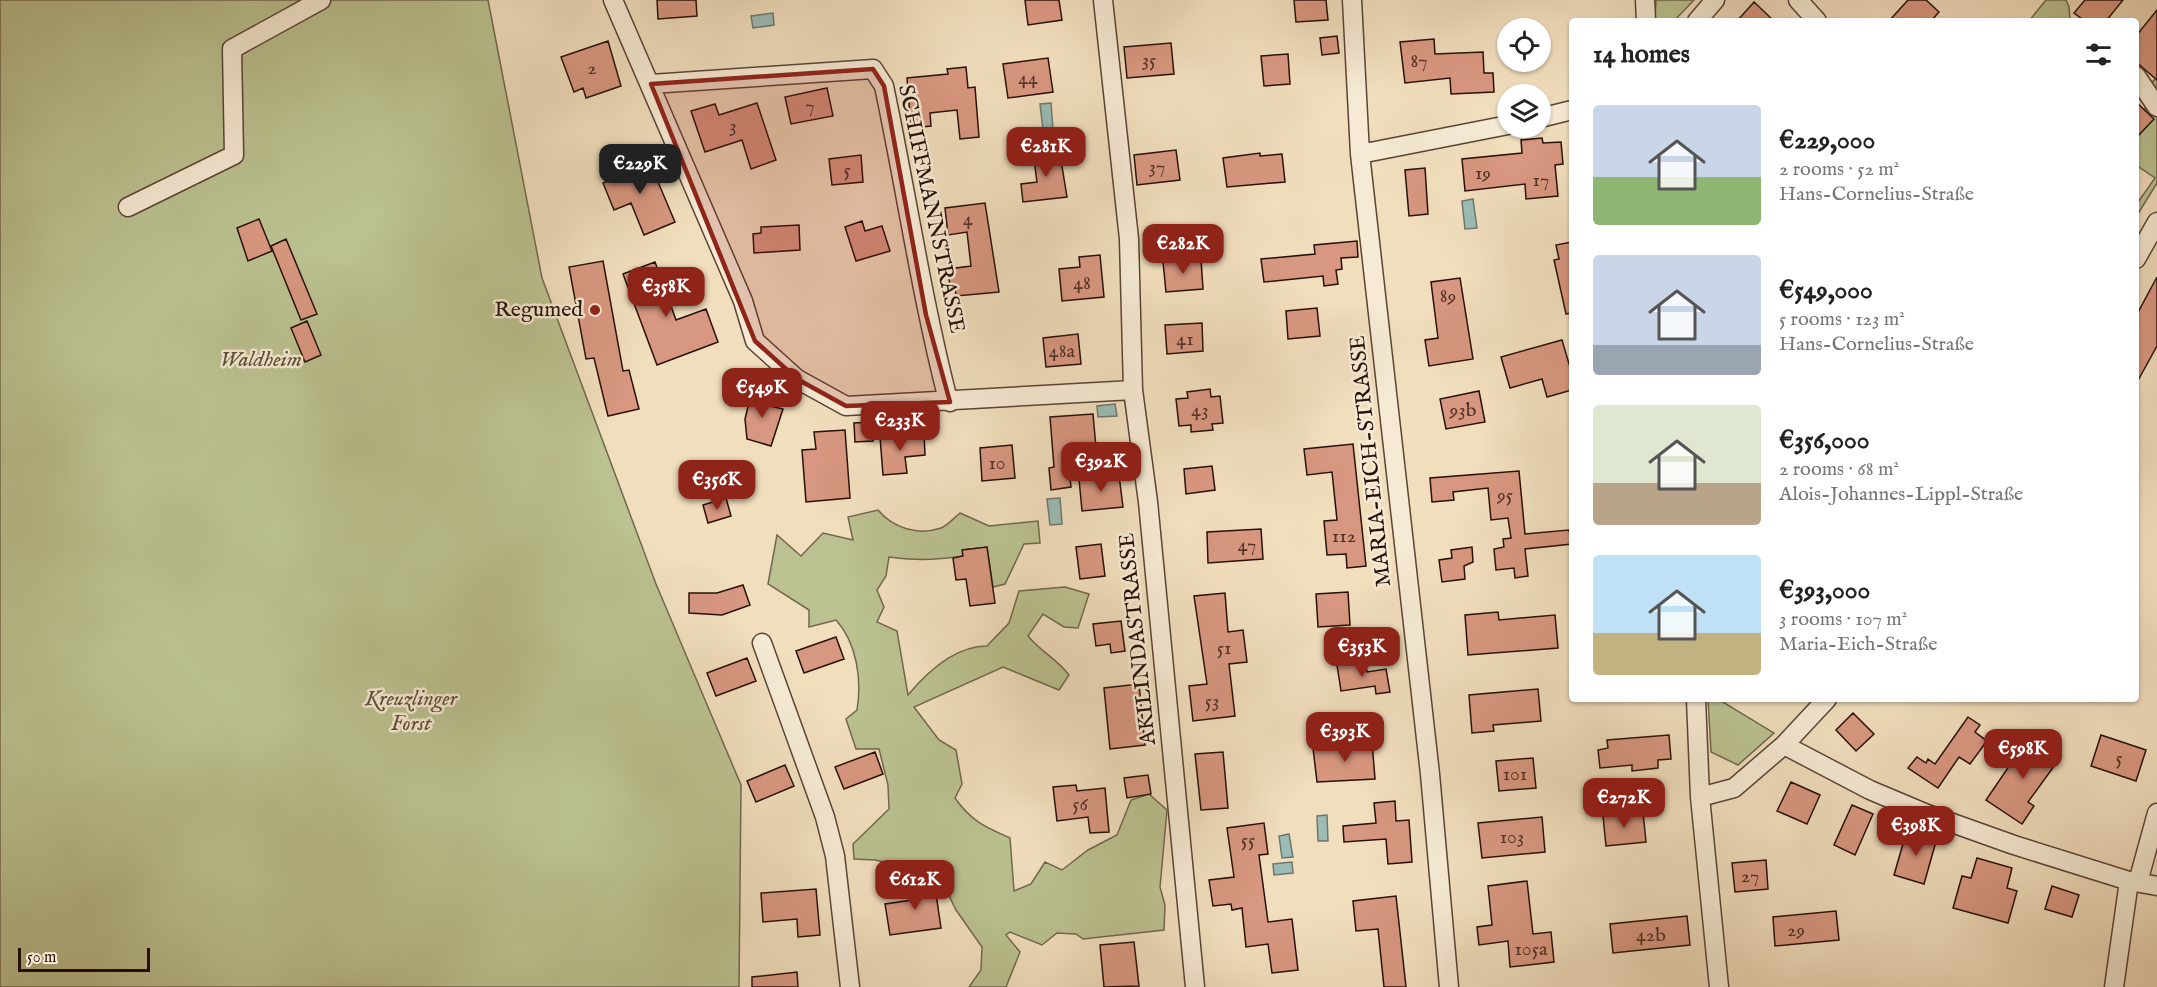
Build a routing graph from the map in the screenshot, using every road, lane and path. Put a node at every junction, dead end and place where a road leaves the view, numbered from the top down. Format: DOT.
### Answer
graph roads {
  1 [pos="321,0"];
  2 [pos="613,0"];
  3 [pos="1103,0"];
  4 [pos="1352,0"];
  5 [pos="1645,0"];
  6 [pos="1715,0"];
  7 [pos="1798,0"];
  8 [pos="1646,18"];
  9 [pos="1700,18"];
  10 [pos="1814,18"];
  11 [pos="2139,81"];
  12 [pos="651,84"];
  13 [pos="2157,108"];
  14 [pos="1569,111"];
  15 [pos="1551,115"];
  16 [pos="1497,127"];
  17 [pos="1360,154"];
  18 [pos="128,207"];
  19 [pos="2157,222"];
  20 [pos="2139,254"];
  21 [pos="1133,390"];
  22 [pos="951,402"];
  23 [pos="762,643"];
  24 [pos="1696,702"];
  25 [pos="1824,702"];
  26 [pos="1784,746"];
  27 [pos="1700,797"];
  28 [pos="2157,813"];
  29 [pos="2134,882"];
  30 [pos="2157,886"];
  31 [pos="850,987"];
  32 [pos="1195,987"];
  33 [pos="1449,987"];
  34 [pos="1719,987"];
  35 [pos="2114,987"];
  1 -- 18 [label="street"];
  2 -- 12 [label="street"];
  3 -- 21 [label="street, AKILINDASTRASSE"];
  4 -- 17 [label="street, MARIA-EICH-STRASSE"];
  5 -- 8 [label="street"];
  6 -- 9 [label="street"];
  7 -- 10 [label="street"];
  11 -- 13 [label="street"];
  12 -- 22 [label="street"];
  12 -- 22 [label="street, SCHIFFMANNSTRASSE"];
  14 -- 15 [label="street"];
  16 -- 17 [label="street"];
  17 -- 33 [label="street, MARIA-EICH-STRASSE"];
  19 -- 20 [label="street"];
  21 -- 22 [label="street"];
  21 -- 32 [label="street, AKILINDASTRASSE"];
  23 -- 31 [label="street"];
  24 -- 27 [label="street"];
  25 -- 26 [label="street"];
  26 -- 27 [label="street"];
  26 -- 29 [label="street"];
  27 -- 34 [label="street"];
  28 -- 29 [label="street"];
  29 -- 30 [label="street"];
  29 -- 35 [label="street"];
}
